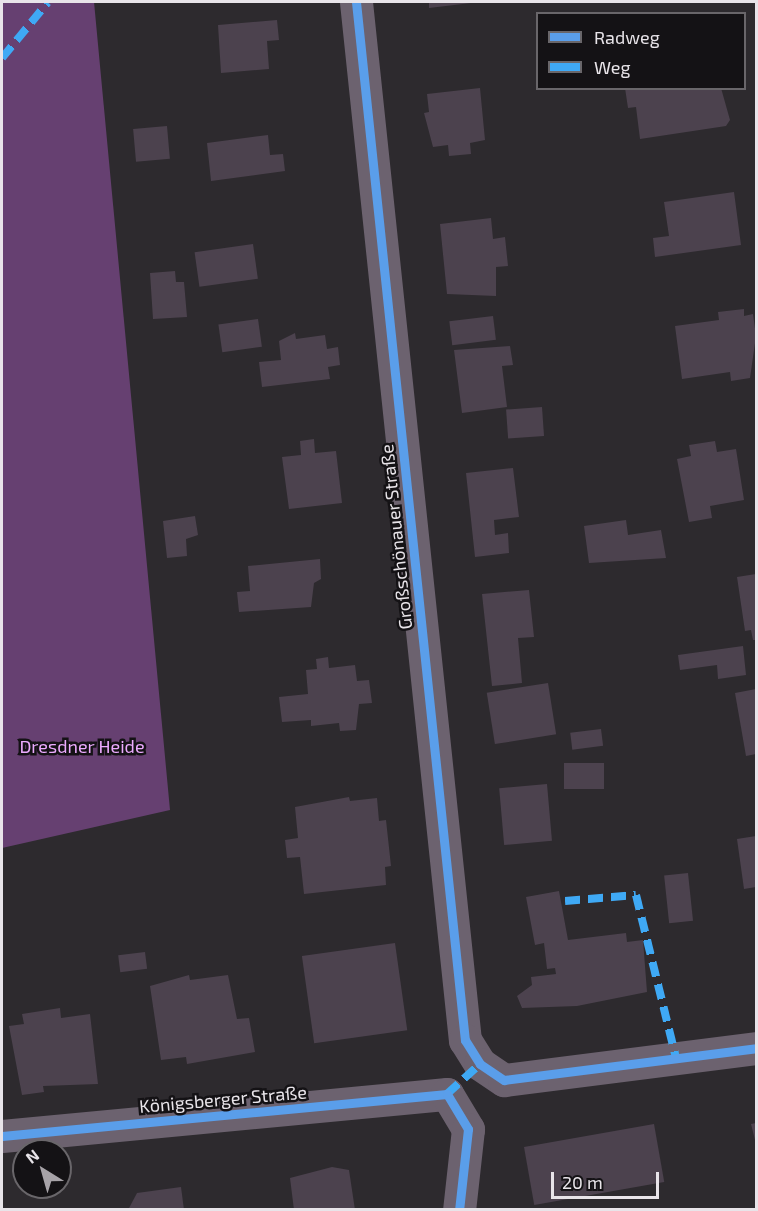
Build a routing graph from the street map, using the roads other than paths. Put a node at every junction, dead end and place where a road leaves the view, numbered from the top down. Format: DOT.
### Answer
graph roads {
  1 [pos="356,2"];
  2 [pos="756,1048"];
  3 [pos="2,1136"];
  4 [pos="459,1209"];
  1 -- 2 [label="street, Großschönauer Straße"];
  3 -- 4 [label="street, Königsberger Straße"];
}
